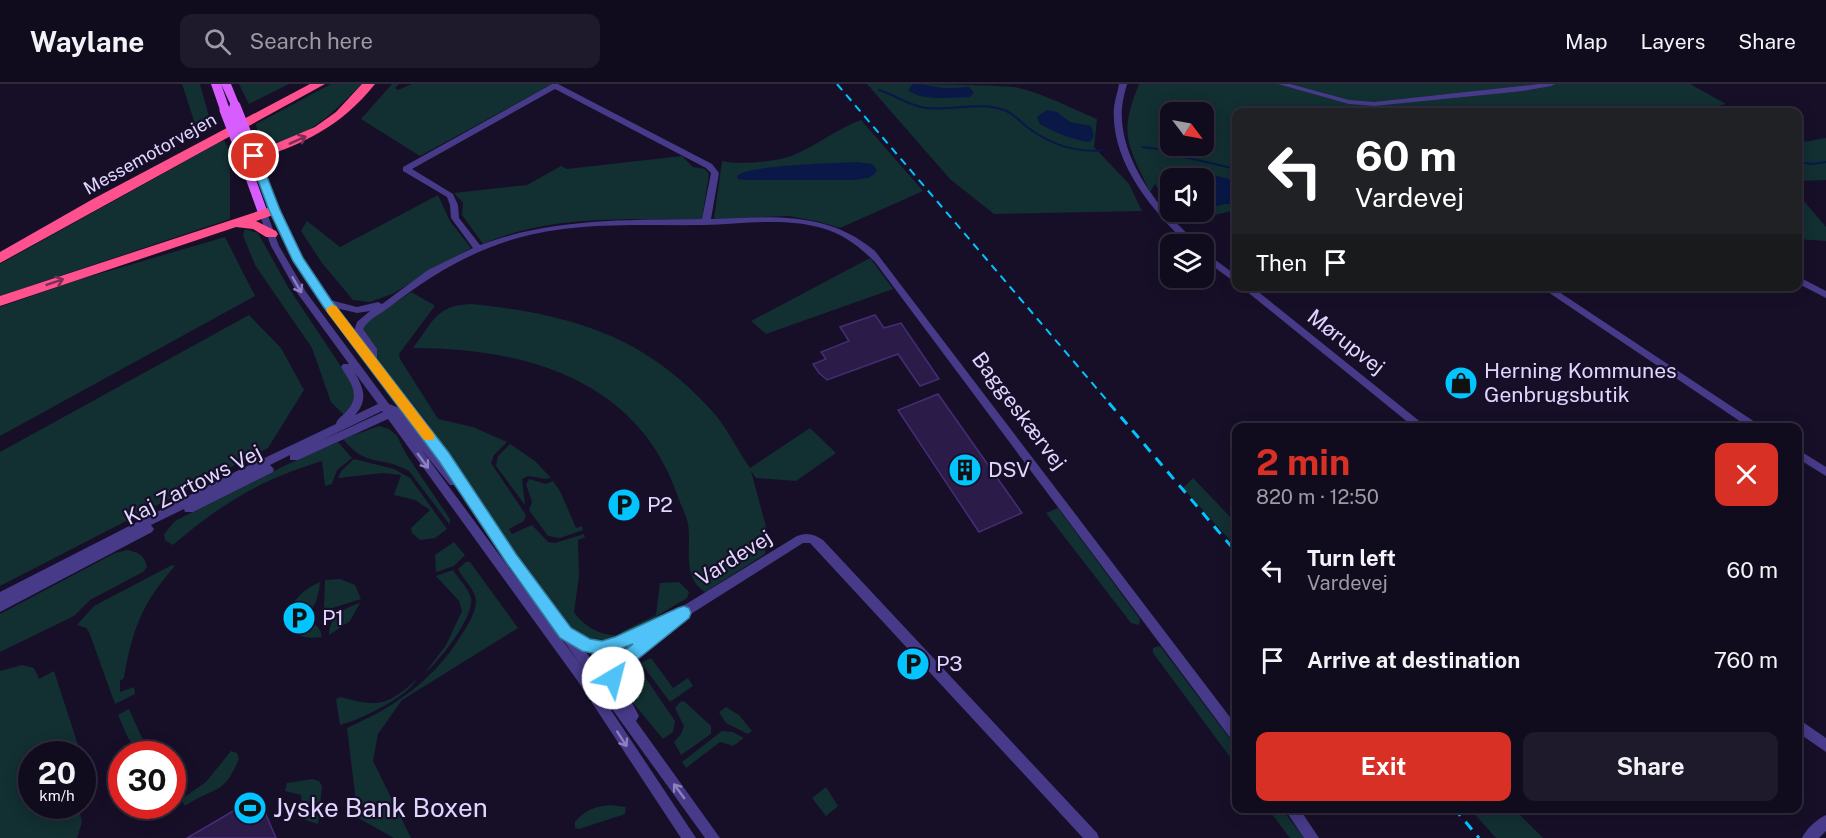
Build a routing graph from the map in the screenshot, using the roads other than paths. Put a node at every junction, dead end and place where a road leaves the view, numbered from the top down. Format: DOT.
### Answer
graph roads {
  1 [pos="216,84"];
  2 [pos="226,84"];
  3 [pos="300,84"];
  4 [pos="308,84"];
  5 [pos="319,84"];
  6 [pos="369,84"];
  7 [pos="1123,84"];
  8 [pos="1282,84"];
  9 [pos="1551,84"];
  10 [pos="557,85"];
  11 [pos="230,108"];
  12 [pos="249,158"];
  13 [pos="269,212"];
  14 [pos="706,222"];
  15 [pos="206,232"];
  16 [pos="270,234"];
  17 [pos="1181,234"];
  18 [pos="479,249"];
  19 [pos="0,250"];
  20 [pos="0,258"];
  21 [pos="1214,263"];
  22 [pos="1232,277"];
  23 [pos="1802,282"];
  24 [pos="1250,291"];
  25 [pos="1551,291"];
  26 [pos="1826,296"];
  27 [pos="392,299"];
  28 [pos="0,301"];
  29 [pos="327,303"];
  30 [pos="325,326"];
  31 [pos="372,362"];
  32 [pos="402,400"];
  33 [pos="388,410"];
  34 [pos="1417,423"];
  35 [pos="1751,423"];
  36 [pos="314,440"];
  37 [pos="1802,456"];
  38 [pos="1826,472"];
  39 [pos="476,507"];
  40 [pos="0,598"];
  41 [pos="0,607"];
  42 [pos="684,613"];
  43 [pos="565,633"];
  44 [pos="623,662"];
  45 [pos="589,677"];
  46 [pos="1802,728"];
  47 [pos="1232,730"];
  48 [pos="1814,738"];
  49 [pos="645,743"];
  50 [pos="1826,746"];
  51 [pos="1826,752"];
  52 [pos="1294,813"];
  53 [pos="1826,822"];
  54 [pos="689,838"];
  55 [pos="713,838"];
  56 [pos="1092,838"];
  57 [pos="1312,838"];
  58 [pos="1809,838"];
  1 -- 11 [label="main road, Vardevej"];
  2 -- 11 [label="main road, Vardevej"];
  3 -- 19 [label="highway"];
  4 -- 19 [label="highway, Messemotorvejen"];
  5 -- 20 [label="highway, Messemotorvejen"];
  12 -- 6 [label="highway, one-way"];
  7 -- 17 [label="street"];
  8 -- 9 [label="street"];
  10 -- 14 [label="street"];
  10 -- 18 [label="street"];
  11 -- 12 [label="main road, Vardevej, bridge"];
  12 -- 13 [label="main road, Vardevej"];
  13 -- 15 [label="highway"];
  13 -- 16 [label="street, Vardevej"];
  13 -- 29 [label="street, Vardevej"];
  14 -- 18 [label="street, Baggeskærvej"];
  14 -- 47 [label="street, Baggeskærvej"];
  15 -- 16 [label="highway"];
  28 -- 15 [label="highway, one-way"];
  16 -- 30 [label="street, Vardevej, one-way"];
  18 -- 27 [label="street, Baggeskærvej"];
  21 -- 22 [label="street"];
  23 -- 26 [label="street"];
  24 -- 34 [label="street, Mørupvej"];
  25 -- 35 [label="street"];
  27 -- 29 [label="street, Baggeskærvej"];
  27 -- 31 [label="street, Baggeskærvej"];
  29 -- 31 [label="street, Vardevej"];
  30 -- 33 [label="street, Vardevej"];
  30 -- 36 [label="street"];
  31 -- 32 [label="street, Vardevej"];
  32 -- 33 [label="street, Kaj Zartows Vej"];
  32 -- 39 [label="street, Vardevej"];
  33 -- 36 [label="street, Kaj Zartows Vej"];
  33 -- 39 [label="street"];
  33 -- 41 [label="street, Kaj Zartows Vej"];
  33 -- 45 [label="street, Vardevej, one-way"];
  36 -- 40 [label="street, Kaj Zartows Vej"];
  37 -- 38 [label="street"];
  39 -- 43 [label="street, Vardevej"];
  42 -- 43 [label="street, Vardevej"];
  42 -- 44 [label="street, Vardevej"];
  42 -- 45 [label="street, Vardevej"];
  42 -- 56 [label="street, Vardevej"];
  43 -- 45 [label="street, Vardevej"];
  44 -- 45 [label="street"];
  44 -- 49 [label="street, Vardevej"];
  45 -- 49 [label="street, Vardevej"];
  45 -- 54 [label="street, Vardevej, one-way"];
  46 -- 48 [label="street"];
  48 -- 50 [label="street"];
  48 -- 51 [label="street"];
  55 -- 49 [label="street, Vardevej, one-way"];
  52 -- 57 [label="street"];
  53 -- 58 [label="street"];
}
